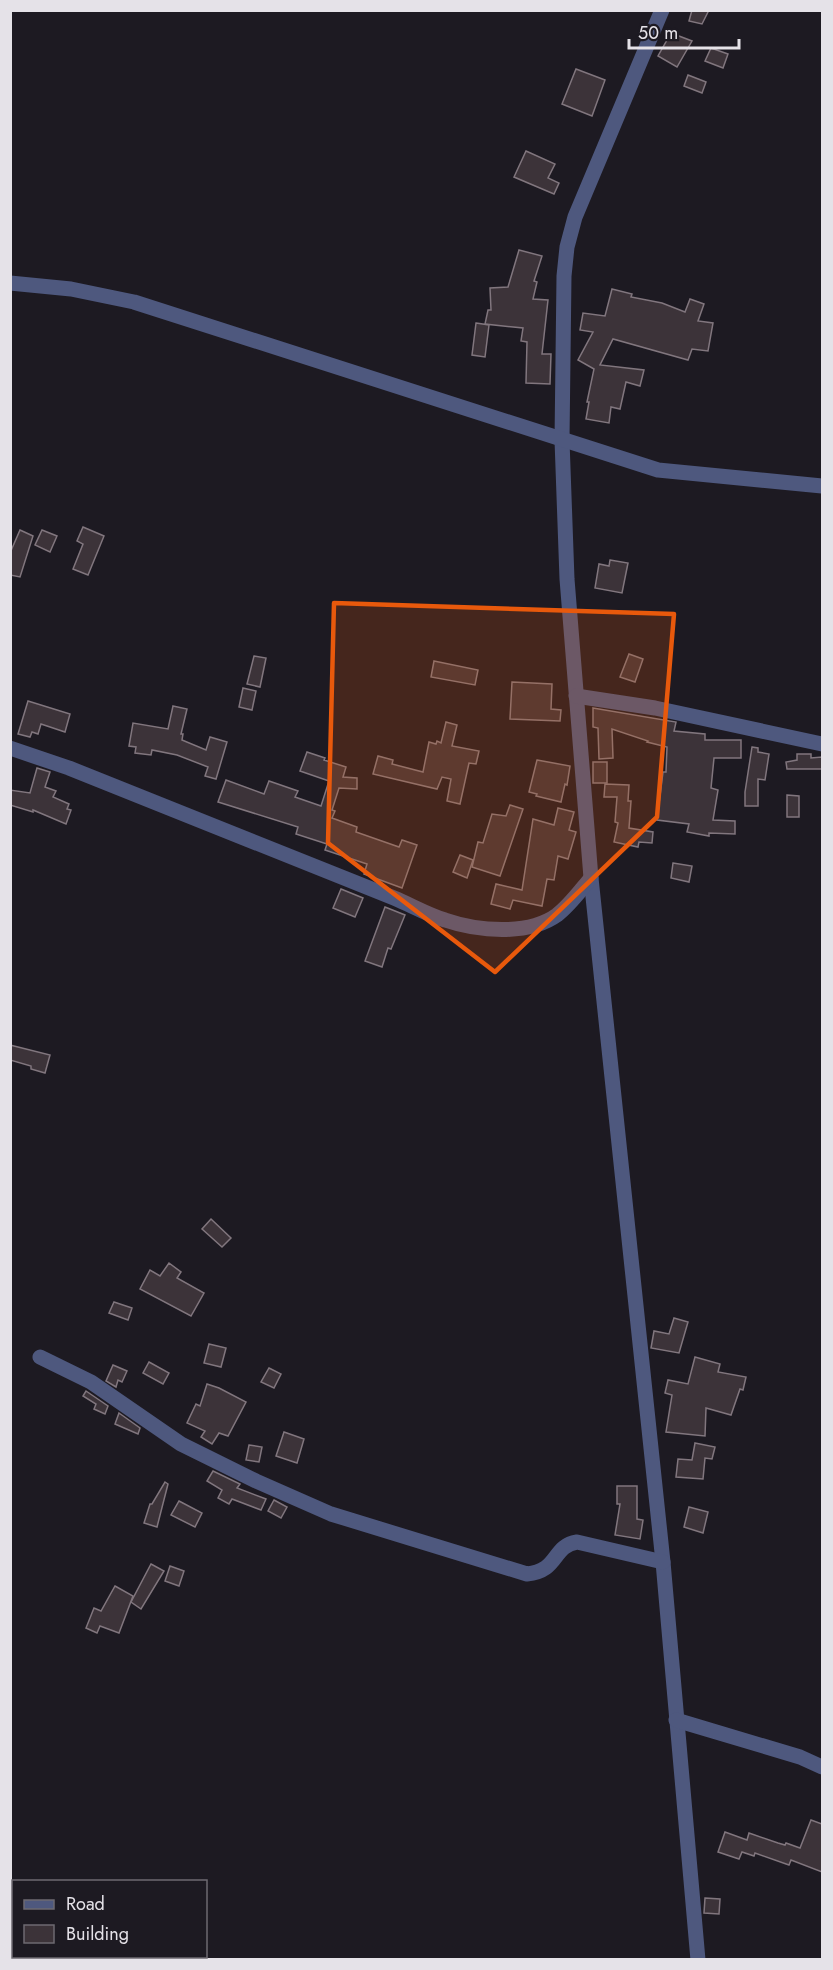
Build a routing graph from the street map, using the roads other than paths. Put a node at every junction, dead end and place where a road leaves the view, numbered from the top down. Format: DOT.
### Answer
graph roads {
  1 [pos="662,10"];
  2 [pos="10,284"];
  3 [pos="562,440"];
  4 [pos="822,486"];
  5 [pos="576,696"];
  6 [pos="822,744"];
  7 [pos="10,748"];
  8 [pos="591,878"];
  9 [pos="40,1358"];
  10 [pos="663,1562"];
  11 [pos="676,1720"];
  12 [pos="822,1767"];
  13 [pos="698,1959"];
  1 -- 3 [label="street"];
  2 -- 3 [label="street"];
  3 -- 4 [label="street"];
  3 -- 5 [label="street"];
  5 -- 6 [label="street"];
  5 -- 8 [label="street"];
  7 -- 8 [label="street"];
  8 -- 10 [label="street"];
  9 -- 10 [label="street"];
  10 -- 11 [label="street"];
  11 -- 12 [label="street"];
  11 -- 13 [label="street"];
}
